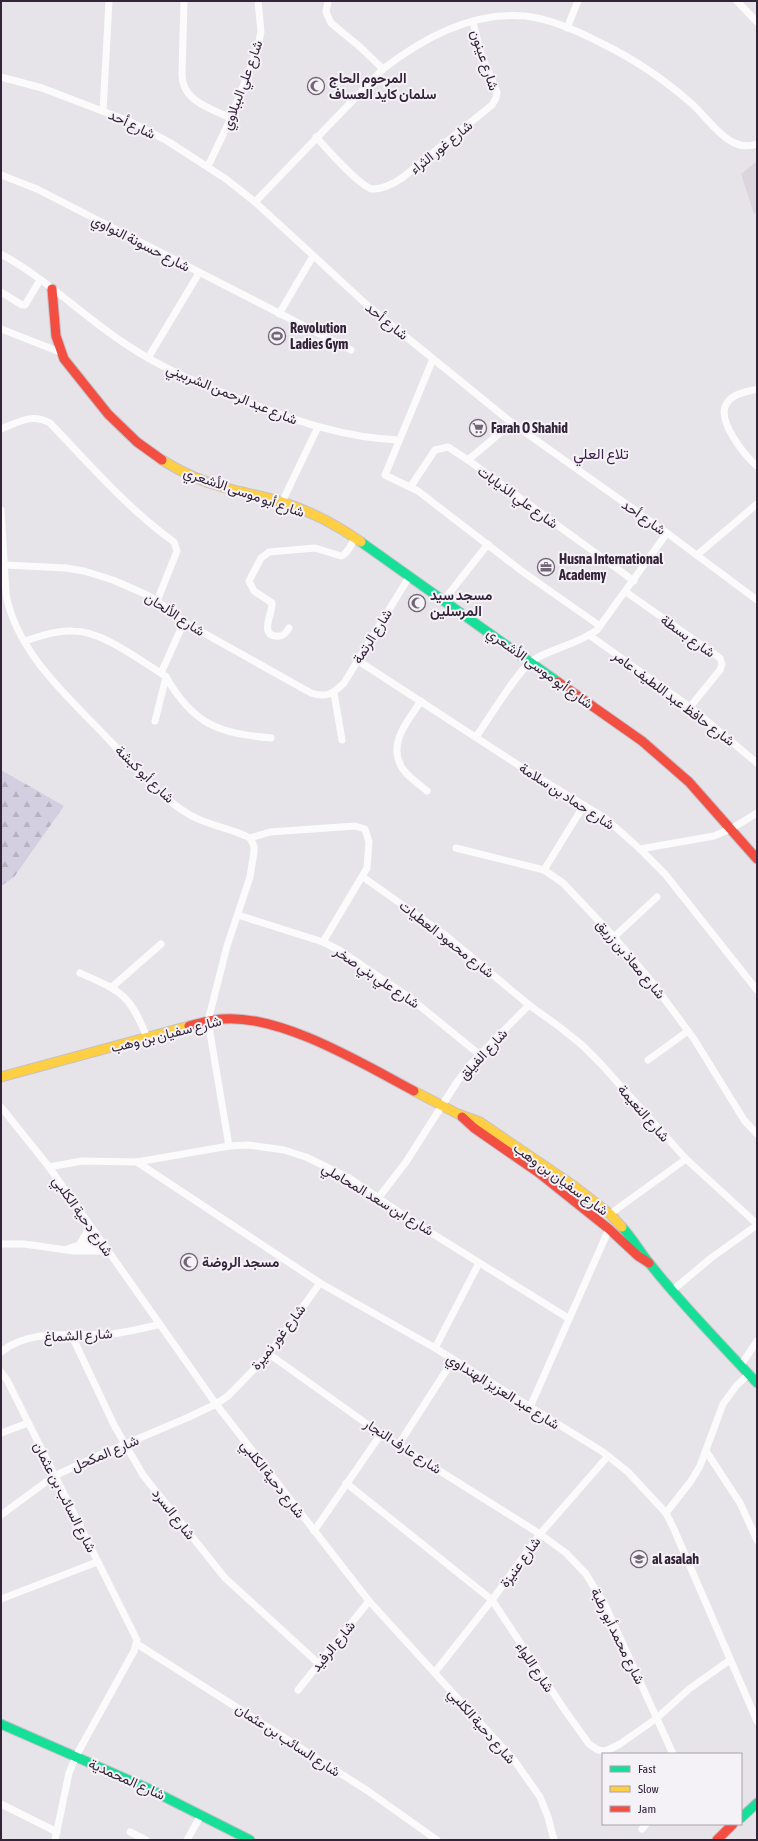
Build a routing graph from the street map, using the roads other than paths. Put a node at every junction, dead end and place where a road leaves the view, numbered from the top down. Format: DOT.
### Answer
graph roads {
  1 [pos="109,1"];
  2 [pos="184,1"];
  3 [pos="258,1"];
  4 [pos="328,1"];
  5 [pos="578,1"];
  6 [pos="737,1"];
  7 [pos="473,22"];
  8 [pos="757,22"];
  9 [pos="567,28"];
  10 [pos="383,69"];
  11 [pos="1,77"];
  12 [pos="496,98"];
  13 [pos="103,111"];
  14 [pos="231,118"];
  15 [pos="316,137"];
  16 [pos="757,144"];
  17 [pos="208,166"];
  18 [pos="1,175"];
  19 [pos="255,202"];
  20 [pos="1,254"];
  21 [pos="313,256"];
  22 [pos="199,273"];
  23 [pos="40,280"];
  24 [pos="52,289"];
  25 [pos="1,292"];
  26 [pos="279,314"];
  27 [pos="1,329"];
  28 [pos="351,350"];
  29 [pos="60,352"];
  30 [pos="148,358"];
  31 [pos="433,359"];
  32 [pos="757,389"];
  33 [pos="512,423"];
  34 [pos="318,426"];
  35 [pos="1,429"];
  36 [pos="399,440"];
  37 [pos="468,460"];
  38 [pos="757,466"];
  39 [pos="411,486"];
  40 [pos="282,502"];
  41 [pos="757,504"];
  42 [pos="1,510"];
  43 [pos="667,533"];
  44 [pos="354,538"];
  45 [pos="488,544"];
  46 [pos="697,555"];
  47 [pos="5,565"];
  48 [pos="409,577"];
  49 [pos="634,581"];
  50 [pos="626,592"];
  51 [pos="444,600"];
  52 [pos="757,600"];
  53 [pos="157,601"];
  54 [pos="184,622"];
  55 [pos="600,626"];
  56 [pos="289,628"];
  57 [pos="589,635"];
  58 [pos="26,642"];
  59 [pos="358,660"];
  60 [pos="531,662"];
  61 [pos="164,675"];
  62 [pos="334,693"];
  63 [pos="421,701"];
  64 [pos="690,707"];
  65 [pos="155,721"];
  66 [pos="476,737"];
  67 [pos="271,738"];
  68 [pos="342,740"];
  69 [pos="757,763"];
  70 [pos="427,791"];
  71 [pos="584,804"];
  72 [pos="757,813"];
  73 [pos="731,828"];
  74 [pos="250,838"];
  75 [pos="456,848"];
  76 [pos="640,849"];
  77 [pos="757,859"];
  78 [pos="544,870"];
  79 [pos="363,877"];
  80 [pos="657,897"];
  81 [pos="238,915"];
  82 [pos="614,937"];
  83 [pos="324,942"];
  84 [pos="161,944"];
  85 [pos="80,973"];
  86 [pos="112,987"];
  87 [pos="757,990"];
  88 [pos="529,1005"];
  89 [pos="208,1021"];
  90 [pos="688,1031"];
  91 [pos="147,1038"];
  92 [pos="480,1055"];
  93 [pos="648,1060"];
  94 [pos="1,1077"];
  95 [pos="441,1106"];
  96 [pos="1,1107"];
  97 [pos="458,1114"];
  98 [pos="757,1134"];
  99 [pos="229,1146"];
  100 [pos="686,1159"];
  101 [pos="137,1162"];
  102 [pos="49,1167"];
  103 [pos="380,1197"];
  104 [pos="610,1214"];
  105 [pos="88,1223"];
  106 [pos="757,1224"];
  107 [pos="609,1229"];
  108 [pos="1,1244"];
  109 [pos="103,1244"];
  110 [pos="79,1245"];
  111 [pos="66,1249"];
  112 [pos="108,1251"];
  113 [pos="479,1263"];
  114 [pos="649,1263"];
  115 [pos="320,1283"];
  116 [pos="674,1289"];
  117 [pos="568,1318"];
  118 [pos="158,1325"];
  119 [pos="71,1334"];
  120 [pos="757,1341"];
  121 [pos="435,1348"];
  122 [pos="1,1352"];
  123 [pos="269,1354"];
  124 [pos="453,1360"];
  125 [pos="741,1365"];
  126 [pos="1,1372"];
  127 [pos="749,1374"];
  128 [pos="757,1383"];
  129 [pos="216,1404"];
  130 [pos="530,1407"];
  131 [pos="28,1423"];
  132 [pos="1,1433"];
  133 [pos="381,1434"];
  134 [pos="125,1444"];
  135 [pos="399,1444"];
  136 [pos="706,1451"];
  137 [pos="608,1456"];
  138 [pos="54,1476"];
  139 [pos="346,1483"];
  140 [pos="666,1513"];
  141 [pos="1,1514"];
  142 [pos="314,1531"];
  143 [pos="540,1534"];
  144 [pos="757,1540"];
  145 [pos="97,1562"];
  146 [pos="1,1599"];
  147 [pos="492,1600"];
  148 [pos="369,1601"];
  149 [pos="137,1644"];
  150 [pos="730,1660"];
  151 [pos="318,1663"];
  152 [pos="435,1672"];
  153 [pos="298,1690"];
  154 [pos="657,1718"];
  155 [pos="757,1721"];
  156 [pos="1,1724"];
  157 [pos="673,1753"];
  158 [pos="76,1756"];
  159 [pos="1,1804"];
  160 [pos="756,1805"];
  161 [pos="201,1815"];
  162 [pos="742,1817"];
  163 [pos="730,1825"];
  164 [pos="57,1832"];
  165 [pos="130,1832"];
  166 [pos="55,1840"];
  167 [pos="146,1840"];
  168 [pos="187,1840"];
  169 [pos="250,1840"];
  170 [pos="437,1840"];
  171 [pos="554,1840"];
  172 [pos="717,1840"];
  1 -- 13 [label="street"];
  2 -- 14 [label="street"];
  3 -- 14 [label="street, شارع علي الببلاوي"];
  4 -- 10 [label="street"];
  5 -- 9 [label="street"];
  6 -- 8 [label="street"];
  7 -- 9 [label="street"];
  7 -- 10 [label="street"];
  7 -- 12 [label="street, شارع عينون"];
  9 -- 16 [label="street"];
  10 -- 15 [label="street"];
  11 -- 13 [label="street, شارع أحد"];
  12 -- 15 [label="street, شارع غور الثراء"];
  13 -- 17 [label="street, شارع أحد"];
  14 -- 17 [label="street, شارع علي الببلاوي"];
  15 -- 19 [label="street"];
  17 -- 19 [label="street, شارع أحد"];
  18 -- 22 [label="street, شارع حسونة النواوي"];
  19 -- 21 [label="street, شارع أحد"];
  20 -- 23 [label="street, شارع عبد الرحمن الشربيني"];
  21 -- 26 [label="street"];
  21 -- 31 [label="street, شارع أحد"];
  22 -- 26 [label="street, شارع حسونة النواوي"];
  22 -- 30 [label="street"];
  23 -- 24 [label="street, شارع عبد الرحمن الشربيني"];
  23 -- 25 [label="street"];
  24 -- 29 [label="street, شارع أبو موسى الأشعري"];
  24 -- 30 [label="street, شارع عبد الرحمن الشربيني"];
  26 -- 28 [label="street, شارع حسونة النواوي"];
  27 -- 29 [label="street"];
  29 -- 40 [label="street, شارع أبو موسى الأشعري"];
  30 -- 34 [label="street, شارع عبد الرحمن الشربيني"];
  31 -- 33 [label="street, شارع أحد"];
  31 -- 36 [label="street"];
  32 -- 38 [label="street"];
  33 -- 37 [label="street"];
  33 -- 43 [label="street, شارع أحد"];
  34 -- 36 [label="street, شارع عبد الرحمن الشربيني"];
  34 -- 40 [label="street"];
  35 -- 53 [label="street"];
  36 -- 39 [label="street"];
  37 -- 39 [label="street, شارع علي الذيابات"];
  37 -- 49 [label="street, شارع علي الذيابات"];
  39 -- 45 [label="street"];
  40 -- 44 [label="street, شارع أبو موسى الأشعري"];
  41 -- 46 [label="street"];
  42 -- 47 [label="street, شارع أبو كبشة"];
  43 -- 46 [label="street, شارع أحد"];
  43 -- 49 [label="street"];
  44 -- 48 [label="street, شارع أبو موسى الأشعري"];
  44 -- 56 [label="street"];
  45 -- 51 [label="street"];
  45 -- 55 [label="street"];
  46 -- 52 [label="street, شارع أحد"];
  47 -- 53 [label="street, شارع الألحان"];
  47 -- 58 [label="street, شارع أبو كبشة"];
  48 -- 51 [label="street, شارع أبو موسى الأشعري"];
  48 -- 59 [label="street, شارع الرتمة"];
  49 -- 50 [label="street"];
  50 -- 55 [label="street"];
  50 -- 64 [label="street, شارع بسطة"];
  51 -- 60 [label="street, شارع أبو موسى الأشعري"];
  53 -- 54 [label="street, شارع الألحان"];
  54 -- 61 [label="street"];
  54 -- 62 [label="street, شارع الألحان"];
  55 -- 57 [label="street"];
  57 -- 60 [label="street"];
  57 -- 64 [label="street, شارع حافظ عبد اللطيف عامر"];
  58 -- 61 [label="street"];
  58 -- 74 [label="street, شارع أبو كبشة"];
  59 -- 62 [label="street, شارع الرتمة"];
  59 -- 63 [label="street, شارع حماد بن سلامة"];
  60 -- 66 [label="street"];
  60 -- 73 [label="street, شارع أبو موسى الأشعري"];
  61 -- 65 [label="street"];
  61 -- 67 [label="street"];
  62 -- 68 [label="street"];
  63 -- 66 [label="street, شارع حماد بن سلامة"];
  63 -- 70 [label="street"];
  64 -- 69 [label="street, شارع حافظ عبد اللطيف عامر"];
  66 -- 71 [label="street, شارع حماد بن سلامة"];
  71 -- 76 [label="street, شارع حماد بن سلامة"];
  71 -- 78 [label="street"];
  72 -- 73 [label="street"];
  73 -- 76 [label="street"];
  73 -- 77 [label="street, شارع أبو موسى الأشعري"];
  74 -- 79 [label="street"];
  74 -- 81 [label="street"];
  75 -- 78 [label="street, شارع معاذ بن زريق"];
  76 -- 87 [label="street, شارع حماد بن سلامة"];
  78 -- 82 [label="street, شارع معاذ بن زريق"];
  79 -- 83 [label="street"];
  79 -- 88 [label="street, شارع محمود العطيات"];
  80 -- 82 [label="street"];
  81 -- 83 [label="street, شارع علي بني صخر"];
  81 -- 89 [label="street"];
  82 -- 90 [label="street, شارع معاذ بن زريق"];
  83 -- 92 [label="street, شارع علي بني صخر"];
  84 -- 86 [label="street"];
  85 -- 86 [label="street"];
  86 -- 91 [label="street"];
  88 -- 92 [label="street, شارع الفيلق"];
  88 -- 100 [label="street, شارع النعيمة"];
  89 -- 91 [label="street, شارع سفيان بن وهب"];
  89 -- 95 [label="street, شارع سفيان بن وهب"];
  89 -- 99 [label="street"];
  90 -- 93 [label="street"];
  90 -- 98 [label="street, شارع معاذ بن زريق"];
  91 -- 94 [label="street, شارع سفيان بن وهب"];
  92 -- 95 [label="street, شارع الفيلق"];
  95 -- 97 [label="street, شارع سفيان بن وهب"];
  95 -- 103 [label="street, شارع الفيلق"];
  96 -- 102 [label="street, شارع دحية الكلبي"];
  97 -- 104 [label="street, شارع سفيان بن وهب"];
  97 -- 107 [label="street, شارع سفيان بن وهب"];
  99 -- 101 [label="street, شارع ابن سعد المحاملي"];
  99 -- 103 [label="street, شارع ابن سعد المحاملي"];
  100 -- 104 [label="street"];
  100 -- 106 [label="street, شارع النعيمة"];
  101 -- 102 [label="street, شارع ابن سعد المحاملي"];
  101 -- 115 [label="street, شارع عبد العزيز الهنداوي"];
  102 -- 105 [label="street, شارع دحية الكلبي"];
  103 -- 113 [label="street, شارع ابن سعد المحاملي"];
  104 -- 114 [label="street, شارع سفيان بن وهب"];
  105 -- 109 [label="street, شارع دحية الكلبي"];
  105 -- 110 [label="street"];
  106 -- 116 [label="street"];
  107 -- 114 [label="street, شارع سفيان بن وهب"];
  107 -- 117 [label="street"];
  108 -- 111 [label="street"];
  109 -- 110 [label="street"];
  109 -- 112 [label="street, شارع دحية الكلبي"];
  110 -- 111 [label="street"];
  111 -- 112 [label="street"];
  112 -- 118 [label="street, شارع دحية الكلبي"];
  113 -- 117 [label="street, شارع ابن سعد المحاملي"];
  113 -- 121 [label="street"];
  114 -- 116 [label="street, شارع سفيان بن وهب"];
  115 -- 121 [label="street, شارع عبد العزيز الهنداوي"];
  115 -- 123 [label="street, شارع غور نميرة"];
  116 -- 125 [label="street, شارع سفيان بن وهب"];
  117 -- 130 [label="street"];
  118 -- 119 [label="street, شارع الشماغ"];
  118 -- 129 [label="street, شارع دحية الكلبي"];
  119 -- 122 [label="street, شارع الشماغ"];
  119 -- 134 [label="street, شارع السرد"];
  120 -- 125 [label="street"];
  121 -- 124 [label="street, شارع عبد العزيز الهنداوي"];
  123 -- 129 [label="street, شارع غور نميرة"];
  123 -- 133 [label="street, شارع عارف النجار"];
  124 -- 130 [label="street, شارع عبد العزيز الهنداوي"];
  124 -- 135 [label="street"];
  125 -- 127 [label="street, شارع سفيان بن وهب"];
  126 -- 131 [label="street, شارع السائب بن عثمان"];
  127 -- 128 [label="street, شارع سفيان بن وهب"];
  127 -- 136 [label="street"];
  129 -- 134 [label="street, شارع المكحل"];
  129 -- 142 [label="street, شارع دحية الكلبي"];
  130 -- 137 [label="street, شارع عبد العزيز الهنداوي"];
  131 -- 132 [label="street"];
  131 -- 138 [label="street, شارع السائب بن عثمان"];
  133 -- 135 [label="street, شارع عارف النجار"];
  133 -- 139 [label="street"];
  134 -- 138 [label="street, شارع المكحل"];
  134 -- 151 [label="street, شارع السرد"];
  135 -- 143 [label="street, شارع عارف النجار"];
  136 -- 140 [label="street"];
  136 -- 144 [label="street"];
  137 -- 140 [label="street, شارع عبد العزيز الهنداوي"];
  137 -- 143 [label="street, شارع عنيزة"];
  138 -- 141 [label="street, شارع المكحل"];
  138 -- 145 [label="street, شارع السائب بن عثمان"];
  139 -- 142 [label="street"];
  139 -- 147 [label="street, شارع اللواء"];
  140 -- 150 [label="street, شارع عبد العزيز الهنداوي"];
  142 -- 148 [label="street, شارع دحية الكلبي"];
  143 -- 147 [label="street, شارع عنيزة"];
  143 -- 154 [label="street, شارع محمد أبو رطبة"];
  145 -- 146 [label="street"];
  145 -- 149 [label="street, شارع السائب بن عثمان"];
  147 -- 152 [label="street, شارع عنيزة"];
  147 -- 154 [label="street, شارع اللواء"];
  148 -- 151 [label="street, شارع الرفيد"];
  148 -- 152 [label="street, شارع دحية الكلبي"];
  149 -- 158 [label="street"];
  149 -- 170 [label="street, شارع السائب بن عثمان"];
  150 -- 154 [label="street, شارع اللواء"];
  150 -- 155 [label="street, شارع عبد العزيز الهنداوي"];
  151 -- 153 [label="street, شارع الرفيد"];
  152 -- 171 [label="street, شارع دحية الكلبي"];
  154 -- 157 [label="street, شارع محمد أبو رطبة"];
  156 -- 158 [label="street, شارع المحمدية"];
  158 -- 161 [label="street, شارع المحمدية"];
  158 -- 164 [label="street"];
  159 -- 164 [label="street"];
  160 -- 162 [label="street"];
  161 -- 168 [label="street"];
  161 -- 169 [label="street, شارع المحمدية"];
  163 -- 172 [label="street"];
  164 -- 166 [label="street"];
  165 -- 167 [label="street"];
}
